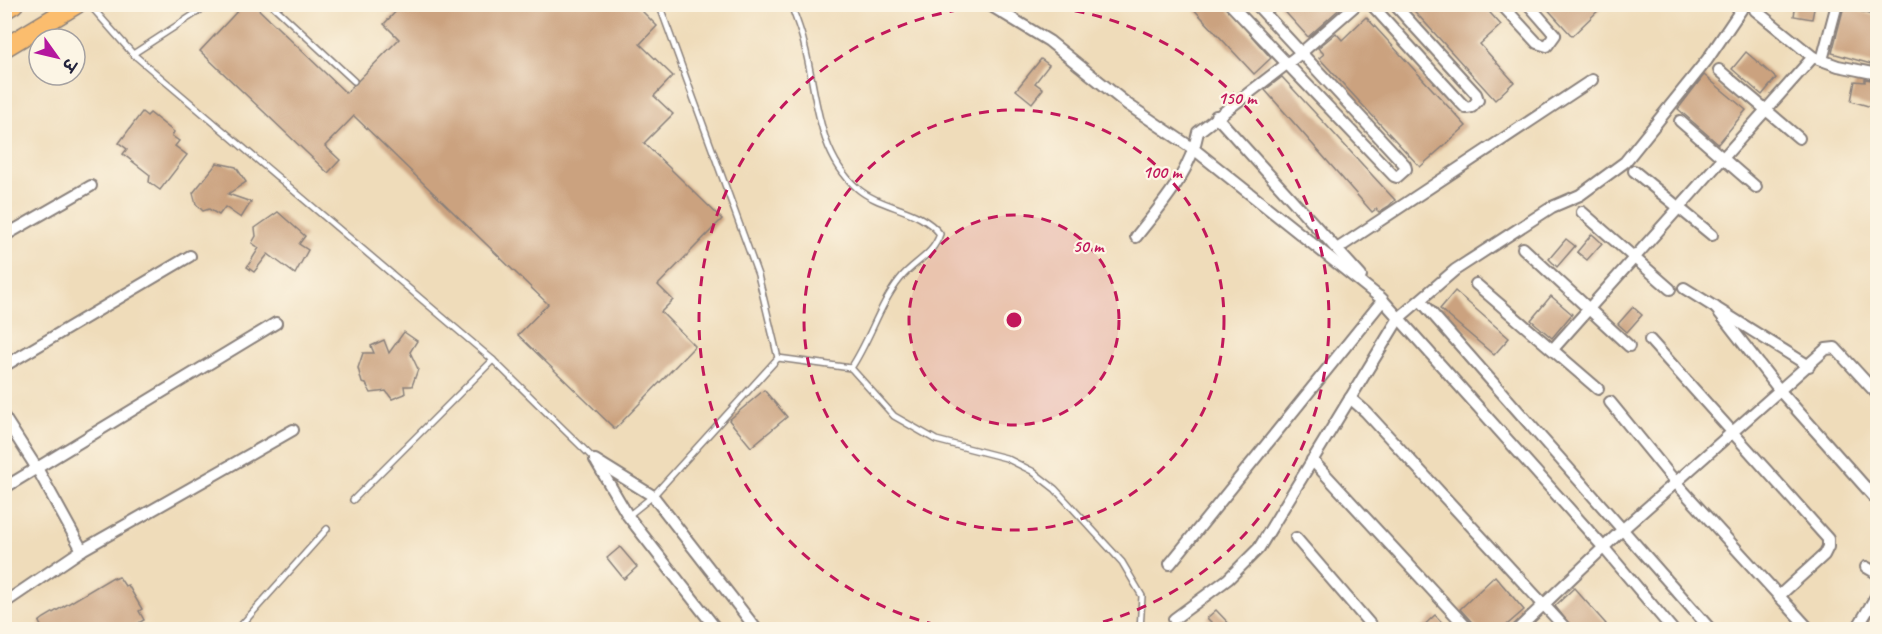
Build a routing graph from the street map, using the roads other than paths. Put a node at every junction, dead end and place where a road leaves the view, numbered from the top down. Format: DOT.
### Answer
graph roads {
  1 [pos="14,4"];
  2 [pos="77,4"];
  3 [pos="89,4"];
  4 [pos="210,4"];
  5 [pos="271,4"];
  6 [pos="659,4"];
  7 [pos="790,4"];
  8 [pos="988,4"];
  9 [pos="1230,4"];
  10 [pos="1256,4"];
  11 [pos="1357,4"];
  12 [pos="1371,4"];
  13 [pos="1394,4"];
  14 [pos="1501,4"];
  15 [pos="1528,4"];
  16 [pos="1837,4"];
  17 [pos="1750,7"];
  18 [pos="4,10"];
  19 [pos="4,48"];
  20 [pos="1301,53"];
  21 [pos="133,54"];
  22 [pos="1818,59"];
  23 [pos="1287,63"];
  24 [pos="1719,70"];
  25 [pos="1878,74"];
  26 [pos="354,81"];
  27 [pos="1592,81"];
  28 [pos="1766,111"];
  29 [pos="1216,116"];
  30 [pos="1680,121"];
  31 [pos="1799,138"];
  32 [pos="1195,150"];
  33 [pos="1723,158"];
  34 [pos="1634,171"];
  35 [pos="91,186"];
  36 [pos="1756,187"];
  37 [pos="1679,208"];
  38 [pos="1582,212"];
  39 [pos="1712,235"];
  40 [pos="4,236"];
  41 [pos="1136,237"];
  42 [pos="1523,248"];
  43 [pos="1337,249"];
  44 [pos="190,256"];
  45 [pos="1635,258"];
  46 [pos="1476,284"];
  47 [pos="1670,288"];
  48 [pos="1684,288"];
  49 [pos="1383,300"];
  50 [pos="1421,301"];
  51 [pos="1715,307"];
  52 [pos="1588,309"];
  53 [pos="1399,318"];
  54 [pos="276,323"];
  55 [pos="1650,340"];
  56 [pos="1629,346"];
  57 [pos="1552,350"];
  58 [pos="778,358"];
  59 [pos="493,360"];
  60 [pos="4,366"];
  61 [pos="1809,366"];
  62 [pos="851,368"];
  63 [pos="1598,389"];
  64 [pos="1781,392"];
  65 [pos="1878,395"];
  66 [pos="1350,398"];
  67 [pos="1610,402"];
  68 [pos="4,417"];
  69 [pos="293,430"];
  70 [pos="1734,433"];
  71 [pos="595,460"];
  72 [pos="1312,460"];
  73 [pos="38,470"];
  74 [pos="1677,484"];
  75 [pos="4,488"];
  76 [pos="653,496"];
  77 [pos="1875,498"];
  78 [pos="354,500"];
  79 [pos="628,516"];
  80 [pos="327,529"];
  81 [pos="1622,530"];
  82 [pos="1296,538"];
  83 [pos="1604,548"];
  84 [pos="82,550"];
  85 [pos="1170,564"];
  86 [pos="1866,567"];
  87 [pos="1878,574"];
  88 [pos="1878,593"];
  89 [pos="1779,596"];
  90 [pos="4,603"];
  91 [pos="1544,605"];
  92 [pos="1174,619"];
  93 [pos="754,629"];
  94 [pos="237,630"];
  95 [pos="717,630"];
  96 [pos="1140,630"];
  97 [pos="1375,630"];
  98 [pos="1469,630"];
  99 [pos="1517,630"];
  100 [pos="1567,630"];
  101 [pos="1673,630"];
  102 [pos="1711,630"];
  103 [pos="1810,630"];
  104 [pos="1856,630"];
  1 -- 18 [label="main road"];
  2 -- 19 [label="main road"];
  3 -- 21 [label="lane"];
  4 -- 21 [label="lane"];
  5 -- 26 [label="lane"];
  6 -- 58 [label="lane"];
  7 -- 62 [label="lane"];
  8 -- 32 [label="street"];
  9 -- 23 [label="street"];
  10 -- 20 [label="street"];
  11 -- 20 [label="street"];
  12 -- 13 [label="street"];
  14 -- 15 [label="street"];
  16 -- 22 [label="street"];
  17 -- 22 [label="street"];
  17 -- 50 [label="street"];
  20 -- 23 [label="street"];
  20 -- 23 [label="street"];
  21 -- 59 [label="lane"];
  22 -- 25 [label="street"];
  22 -- 28 [label="street"];
  23 -- 29 [label="street"];
  24 -- 28 [label="street"];
  27 -- 43 [label="street"];
  28 -- 31 [label="street"];
  28 -- 33 [label="street"];
  29 -- 32 [label="street"];
  29 -- 43 [label="street"];
  30 -- 33 [label="street"];
  32 -- 41 [label="street"];
  32 -- 49 [label="street"];
  33 -- 36 [label="street"];
  33 -- 37 [label="street"];
  34 -- 37 [label="street"];
  35 -- 40 [label="street"];
  37 -- 39 [label="street"];
  37 -- 45 [label="street"];
  38 -- 45 [label="street"];
  42 -- 52 [label="street"];
  43 -- 49 [label="street"];
  44 -- 60 [label="street"];
  45 -- 47 [label="street"];
  45 -- 52 [label="street"];
  46 -- 57 [label="street"];
  48 -- 51 [label="street"];
  49 -- 53 [label="street"];
  49 -- 85 [label="street"];
  50 -- 53 [label="street"];
  50 -- 81 [label="street"];
  51 -- 61 [label="street"];
  51 -- 64 [label="street"];
  52 -- 56 [label="street"];
  52 -- 57 [label="street"];
  53 -- 66 [label="street"];
  53 -- 83 [label="street"];
  54 -- 73 [label="street"];
  55 -- 70 [label="street"];
  57 -- 63 [label="street"];
  58 -- 62 [label="lane"];
  58 -- 76 [label="lane"];
  59 -- 71 [label="lane"];
  59 -- 78 [label="lane"];
  61 -- 64 [label="street"];
  61 -- 65 [label="street"];
  62 -- 96 [label="lane"];
  64 -- 70 [label="street"];
  64 -- 77 [label="street"];
  66 -- 72 [label="street"];
  66 -- 91 [label="street"];
  67 -- 74 [label="street"];
  68 -- 73 [label="street"];
  69 -- 84 [label="street"];
  70 -- 74 [label="street"];
  70 -- 89 [label="street"];
  71 -- 76 [label="street"];
  71 -- 79 [label="street"];
  72 -- 92 [label="street"];
  72 -- 98 [label="street"];
  73 -- 75 [label="street"];
  73 -- 84 [label="street"];
  74 -- 81 [label="street"];
  74 -- 89 [label="street"];
  76 -- 79 [label="lane"];
  76 -- 93 [label="street"];
  79 -- 95 [label="street"];
  80 -- 94 [label="lane"];
  81 -- 83 [label="street"];
  81 -- 102 [label="street"];
  82 -- 97 [label="street"];
  83 -- 91 [label="street"];
  83 -- 101 [label="street"];
  84 -- 90 [label="street"];
  86 -- 87 [label="street"];
  88 -- 104 [label="street"];
  89 -- 103 [label="street"];
  91 -- 99 [label="street"];
  91 -- 100 [label="street"];
}
